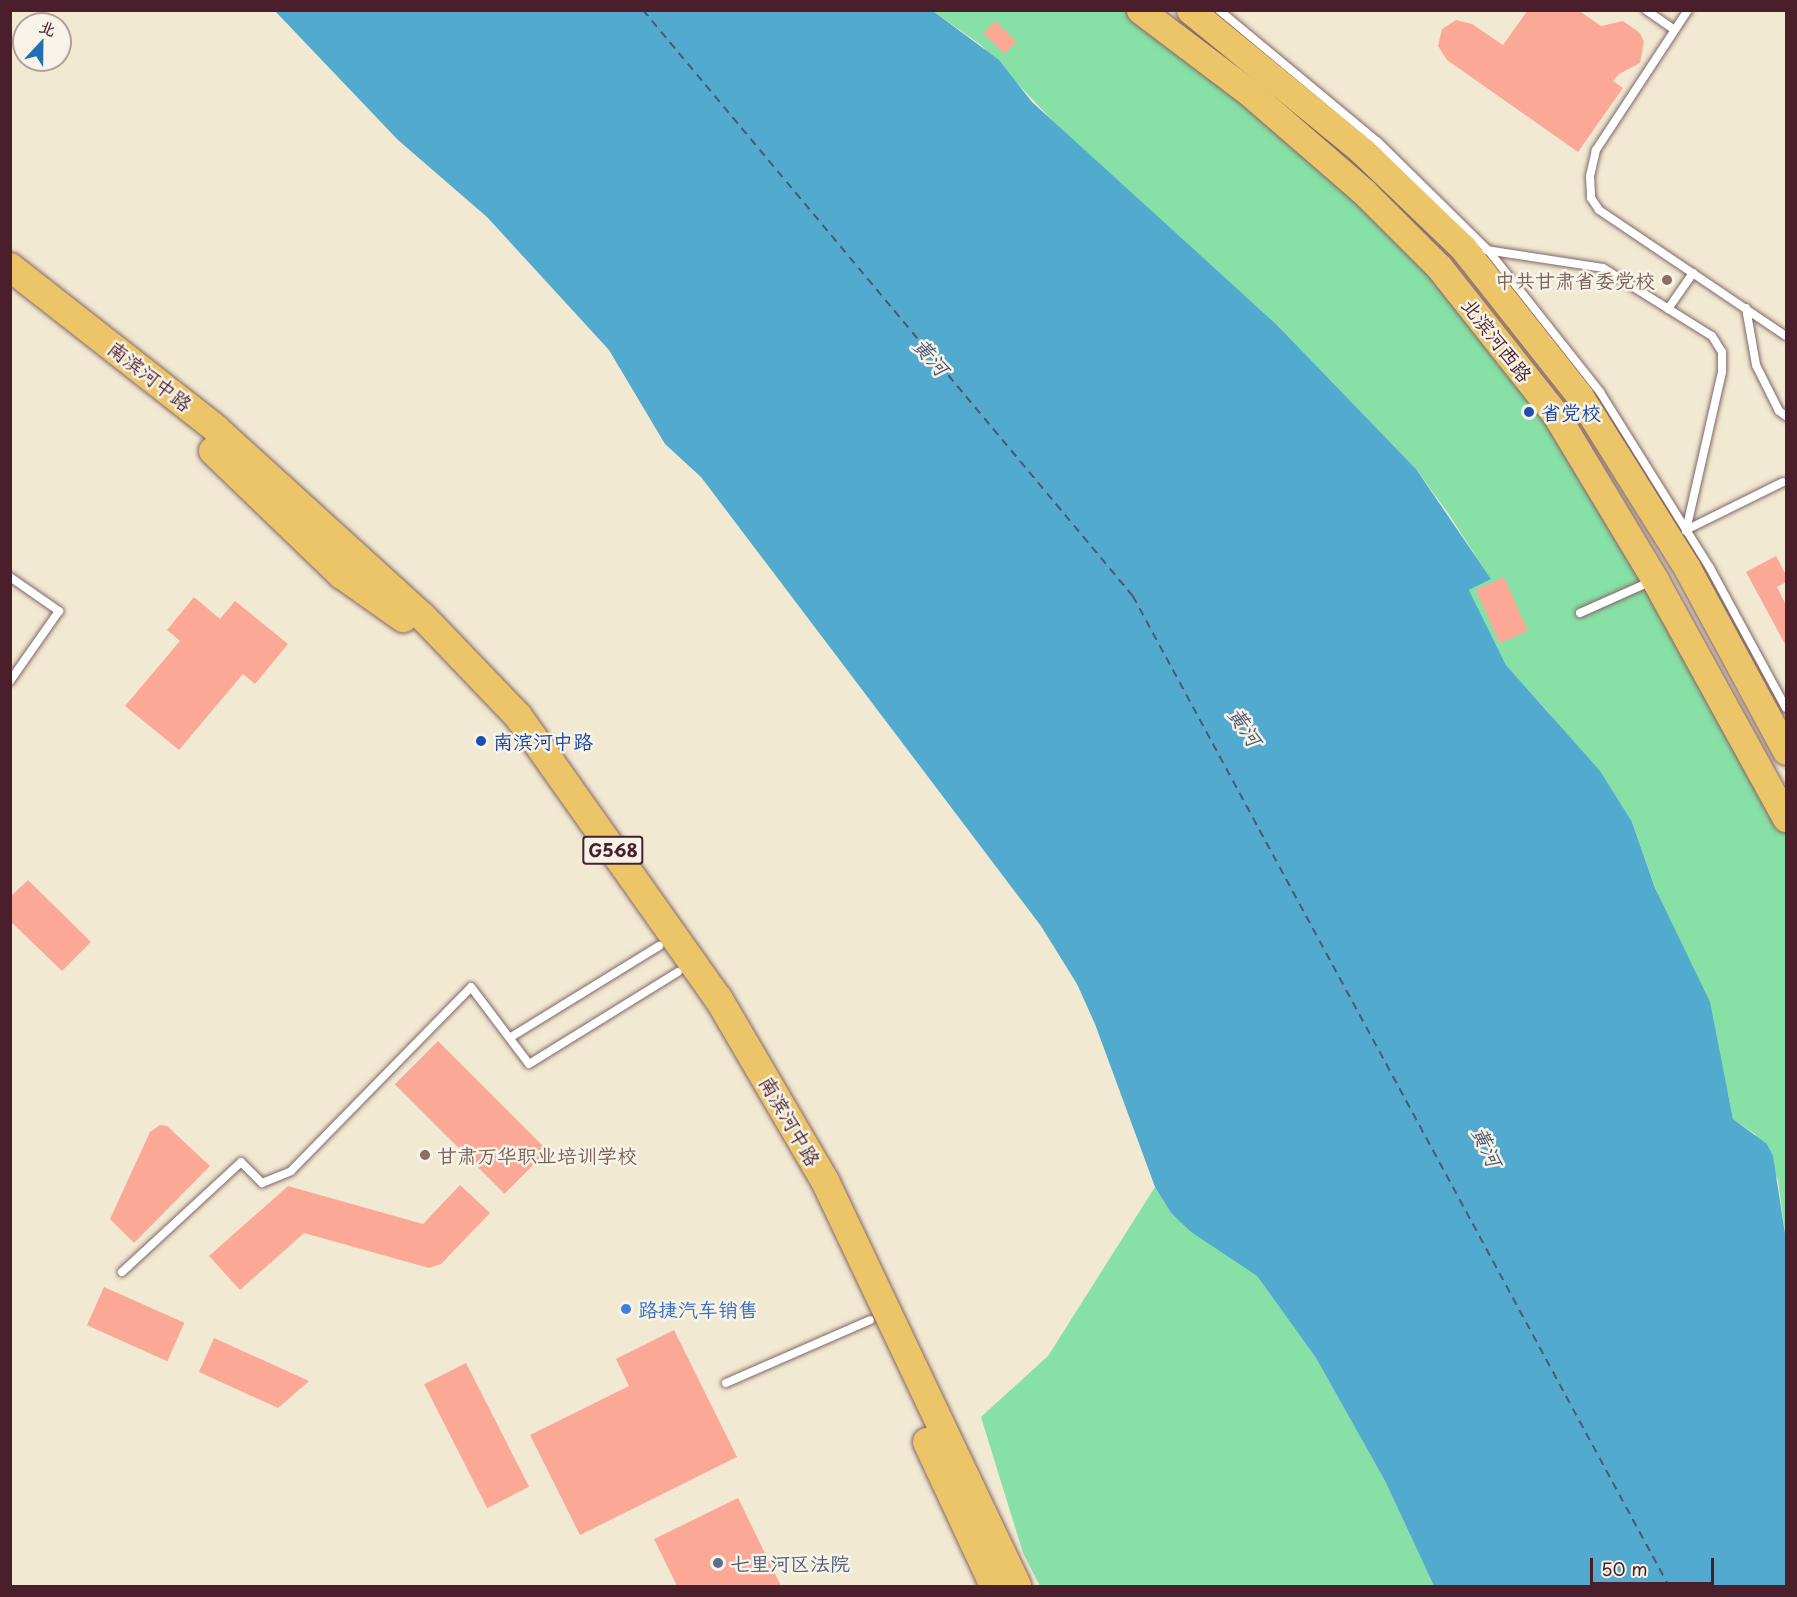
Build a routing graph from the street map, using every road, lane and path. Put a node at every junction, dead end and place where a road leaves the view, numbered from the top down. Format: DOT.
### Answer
graph roads {
  1 [pos="1140,10"];
  2 [pos="1190,10"];
  3 [pos="1219,10"];
  4 [pos="1646,10"];
  5 [pos="1688,10"];
  6 [pos="1675,30"];
  7 [pos="1476,249"];
  8 [pos="10,267"];
  9 [pos="1693,273"];
  10 [pos="10,288"];
  11 [pos="1746,308"];
  12 [pos="1668,309"];
  13 [pos="1786,336"];
  14 [pos="1786,416"];
  15 [pos="1783,482"];
  16 [pos="1682,542"];
  17 [pos="10,577"];
  18 [pos="1655,580"];
  19 [pos="1580,613"];
  20 [pos="10,681"];
  21 [pos="1786,708"];
  22 [pos="1786,751"];
  23 [pos="1786,818"];
  24 [pos="659,946"];
  25 [pos="678,972"];
  26 [pos="511,1037"];
  27 [pos="122,1272"];
  28 [pos="870,1320"];
  29 [pos="726,1383"];
  30 [pos="994,1587"];
  31 [pos="1017,1587"];
  1 -- 18 [label="main road, 北滨河西路"];
  2 -- 7 [label="main road, 北滨河西路"];
  3 -- 7 [label="lane"];
  4 -- 6 [label="lane"];
  5 -- 6 [label="lane"];
  6 -- 9 [label="lane"];
  7 -- 12 [label="lane"];
  7 -- 16 [label="main road, 北滨河西路"];
  8 -- 31 [label="highway, 南滨河中路 / G568"];
  9 -- 11 [label="lane"];
  9 -- 12 [label="lane"];
  10 -- 24 [label="highway, 南滨河中路 / G568"];
  11 -- 13 [label="lane"];
  11 -- 14 [label="lane"];
  12 -- 16 [label="lane"];
  15 -- 16 [label="lane"];
  16 -- 21 [label="lane"];
  16 -- 22 [label="main road, 北滨河西路"];
  17 -- 20 [label="lane"];
  18 -- 19 [label="lane"];
  18 -- 23 [label="main road, 北滨河西路"];
  24 -- 25 [label="highway, 南滨河中路 / G568"];
  24 -- 26 [label="lane"];
  25 -- 26 [label="lane"];
  25 -- 28 [label="highway, 南滨河中路 / G568"];
  26 -- 27 [label="lane"];
  28 -- 29 [label="lane"];
  28 -- 30 [label="highway, 南滨河中路 / G568"];
}
